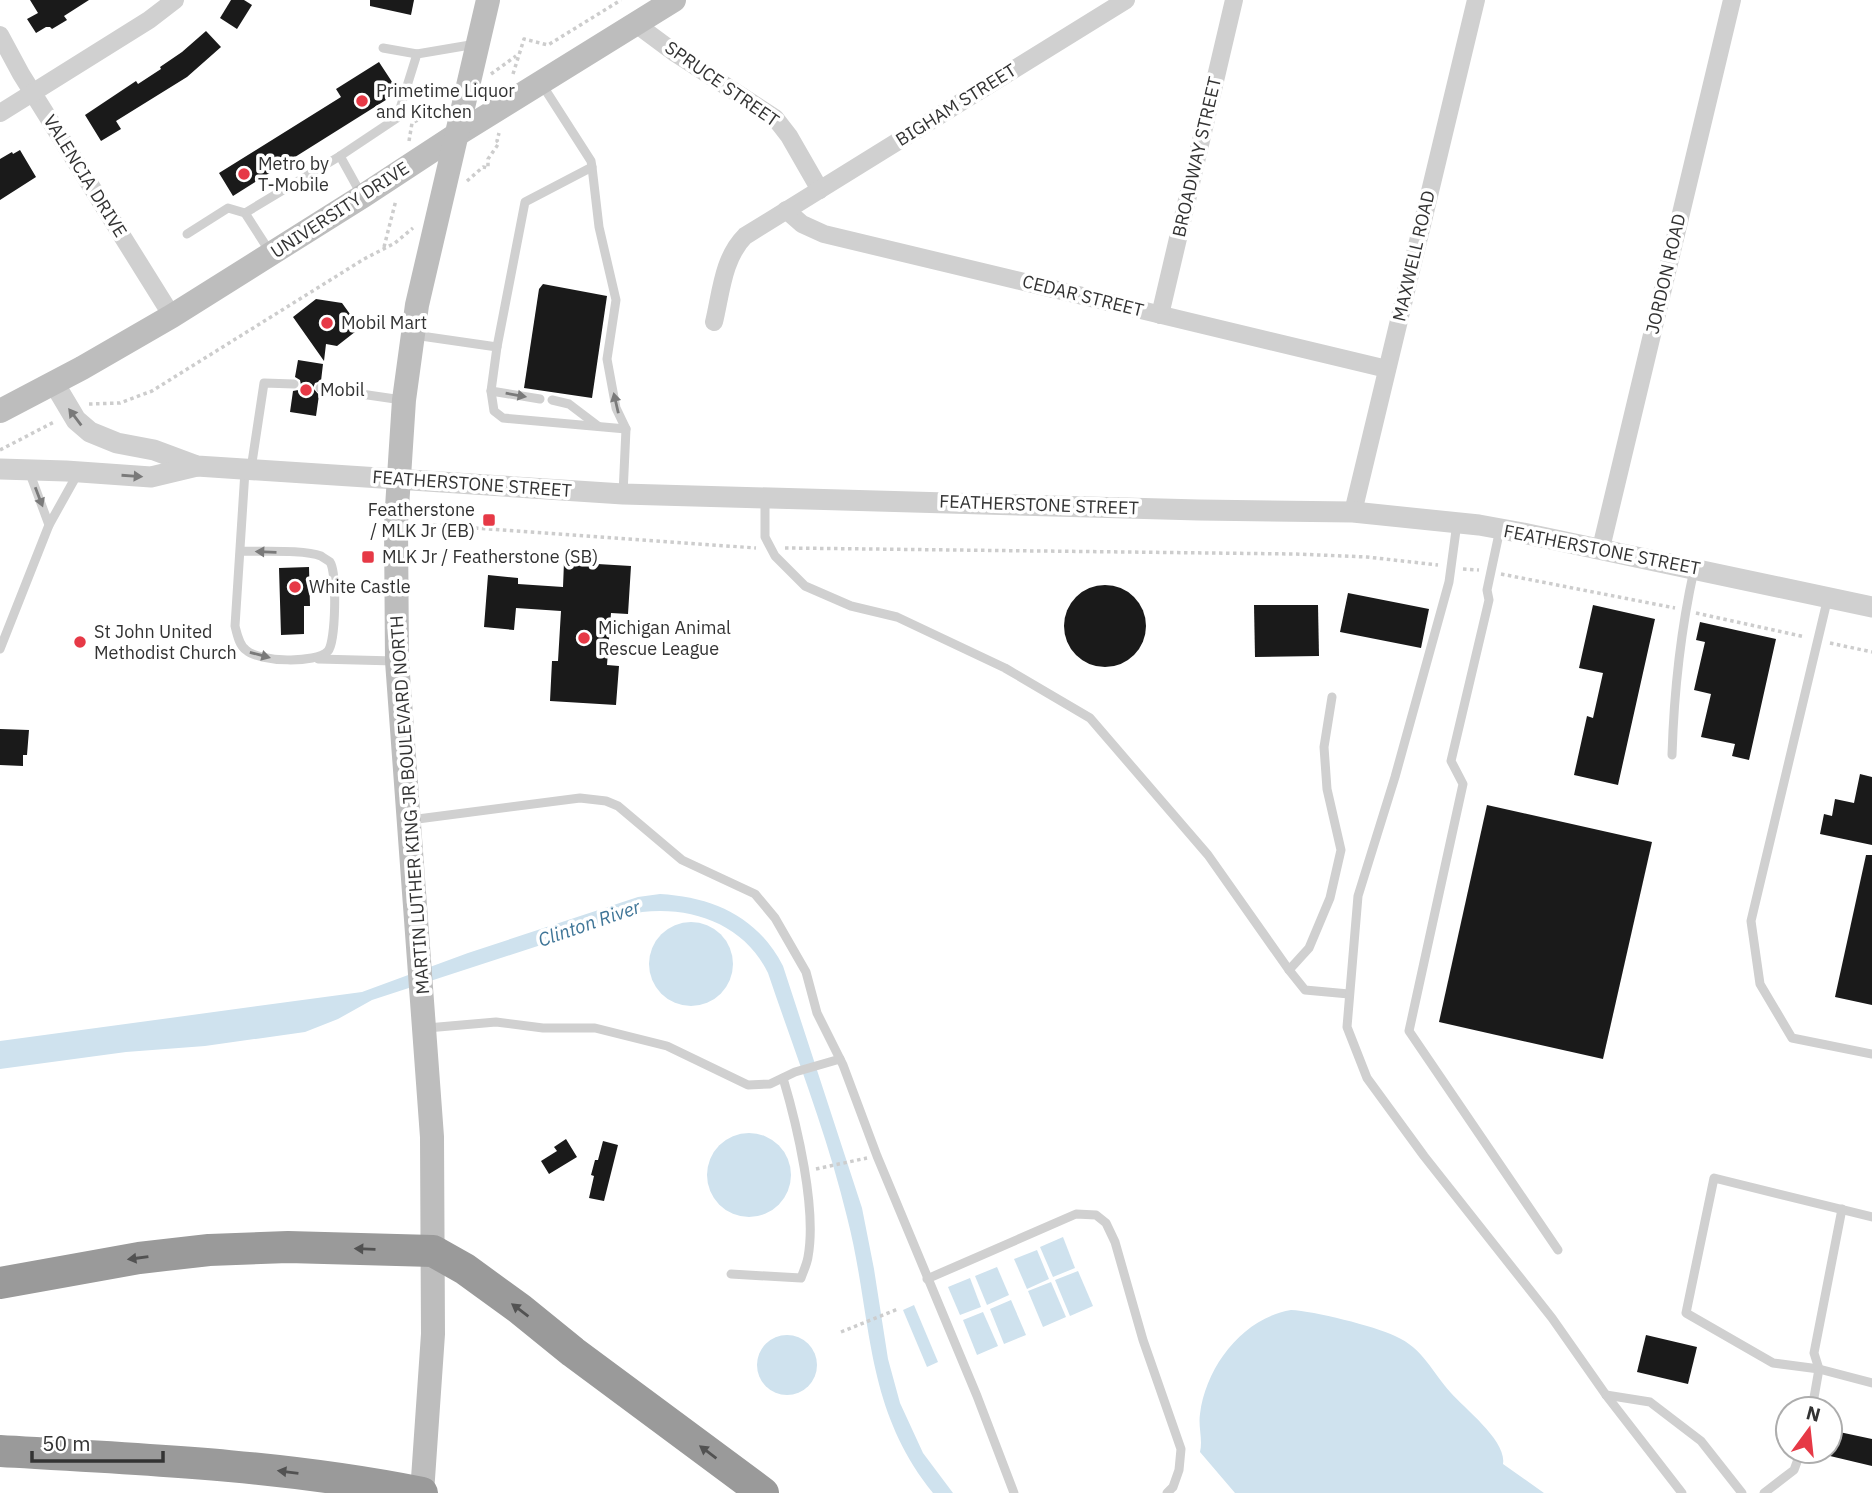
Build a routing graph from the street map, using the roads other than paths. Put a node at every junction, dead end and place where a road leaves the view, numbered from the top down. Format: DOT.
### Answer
graph roads {
  1 [pos="175,0"];
  2 [pos="488,0"];
  3 [pos="674,0"];
  4 [pos="1126,0"];
  5 [pos="1234,0"];
  6 [pos="1476,0"];
  7 [pos="1732,0"];
  8 [pos="636,24"];
  9 [pos="0,35"];
  10 [pos="477,44"];
  11 [pos="383,48"];
  12 [pos="417,54"];
  13 [pos="541,82"];
  14 [pos="33,93"];
  15 [pos="0,113"];
  16 [pos="456,135"];
  17 [pos="340,156"];
  18 [pos="593,167"];
  19 [pos="820,190"];
  20 [pos="363,197"];
  21 [pos="786,210"];
  22 [pos="245,213"];
  23 [pos="187,234"];
  24 [pos="271,254"];
  25 [pos="1160,315"];
  26 [pos="172,316"];
  27 [pos="714,322"];
  28 [pos="412,335"];
  29 [pos="497,347"];
  30 [pos="1387,369"];
  31 [pos="54,383"];
  32 [pos="294,384"];
  33 [pos="320,388"];
  34 [pos="491,391"];
  35 [pos="540,399"];
  36 [pos="404,400"];
  37 [pos="552,400"];
  38 [pos="0,411"];
  39 [pos="599,427"];
  40 [pos="626,429"];
  41 [pos="197,466"];
  42 [pos="0,469"];
  43 [pos="28,469"];
  44 [pos="248,469"];
  45 [pos="79,472"];
  46 [pos="398,480"];
  47 [pos="622,494"];
  48 [pos="765,498"];
  49 [pos="1353,512"];
  50 [pos="1457,523"];
  51 [pos="50,525"];
  52 [pos="1500,529"];
  53 [pos="1601,548"];
  54 [pos="241,551"];
  55 [pos="1695,568"];
  56 [pos="1828,597"];
  57 [pos="1872,607"];
  58 [pos="0,649"];
  59 [pos="316,659"];
  60 [pos="397,661"];
  61 [pos="1332,697"];
  62 [pos="1672,755"];
  63 [pos="410,820"];
  64 [pos="1289,970"];
  65 [pos="1349,993"];
  66 [pos="425,1024"];
  67 [pos="1872,1054"];
  68 [pos="840,1059"];
  69 [pos="783,1078"];
  70 [pos="1842,1209"];
  71 [pos="1872,1217"];
  72 [pos="1558,1250"];
  73 [pos="433,1251"];
  74 [pos="732,1274"];
  75 [pos="928,1279"];
  76 [pos="0,1283"];
  77 [pos="1819,1369"];
  78 [pos="1872,1383"];
  79 [pos="1606,1395"];
  80 [pos="1814,1395"];
  81 [pos="0,1451"];
  82 [pos="1796,1465"];
  83 [pos="422,1493"];
  84 [pos="763,1493"];
  85 [pos="1014,1493"];
  86 [pos="1167,1493"];
  87 [pos="1682,1493"];
  88 [pos="1742,1493"];
  89 [pos="1764,1493"];
  1 -- 14 [label="street"];
  2 -- 10 [label="main road, MARTIN LUTHER KING JR BOULEVARD NORTH"];
  3 -- 8 [label="main road, UNIVERSITY DRIVE"];
  4 -- 19 [label="street, BIGHAM STREET"];
  5 -- 25 [label="street, BROADWAY STREET"];
  6 -- 30 [label="street, MAXWELL ROAD"];
  7 -- 53 [label="street, JORDON ROAD"];
  8 -- 13 [label="main road, UNIVERSITY DRIVE"];
  8 -- 19 [label="street, SPRUCE STREET"];
  9 -- 14 [label="street, VALENCIA DRIVE"];
  10 -- 12 [label="lane"];
  10 -- 16 [label="main road, MARTIN LUTHER KING JR BOULEVARD NORTH"];
  11 -- 12 [label="lane"];
  12 -- 17 [label="lane"];
  13 -- 16 [label="main road, UNIVERSITY DRIVE"];
  13 -- 18 [label="lane"];
  14 -- 15 [label="street"];
  14 -- 26 [label="street, VALENCIA DRIVE"];
  16 -- 20 [label="main road, UNIVERSITY DRIVE"];
  16 -- 28 [label="main road, MARTIN LUTHER KING JR BOULEVARD NORTH"];
  17 -- 20 [label="lane"];
  17 -- 22 [label="lane"];
  18 -- 29 [label="lane"];
  40 -- 18 [label="lane, one-way"];
  19 -- 21 [label="street, BIGHAM STREET"];
  20 -- 24 [label="main road, UNIVERSITY DRIVE"];
  21 -- 25 [label="street, CEDAR STREET"];
  21 -- 27 [label="street, BIGHAM STREET"];
  22 -- 23 [label="lane"];
  22 -- 24 [label="lane"];
  24 -- 26 [label="main road, UNIVERSITY DRIVE"];
  25 -- 30 [label="street, CEDAR STREET"];
  26 -- 31 [label="main road, UNIVERSITY DRIVE"];
  28 -- 29 [label="lane"];
  28 -- 36 [label="main road, MARTIN LUTHER KING JR BOULEVARD NORTH"];
  29 -- 34 [label="lane"];
  30 -- 49 [label="street, MAXWELL ROAD"];
  31 -- 38 [label="main road, UNIVERSITY DRIVE"];
  41 -- 31 [label="street, FEATHERSTONE STREET, one-way"];
  32 -- 44 [label="lane"];
  33 -- 36 [label="lane"];
  34 -- 35 [label="lane, one-way"];
  34 -- 39 [label="lane"];
  36 -- 46 [label="main road, MARTIN LUTHER KING JR BOULEVARD NORTH"];
  37 -- 39 [label="lane"];
  39 -- 40 [label="lane"];
  40 -- 47 [label="lane"];
  41 -- 44 [label="street, FEATHERSTONE STREET"];
  45 -- 41 [label="street, FEATHERSTONE STREET, one-way"];
  42 -- 43 [label="street, FEATHERSTONE STREET"];
  43 -- 45 [label="street, FEATHERSTONE STREET"];
  43 -- 51 [label="lane, one-way"];
  44 -- 46 [label="street, FEATHERSTONE STREET"];
  44 -- 54 [label="lane"];
  45 -- 51 [label="lane"];
  46 -- 47 [label="street, FEATHERSTONE STREET"];
  46 -- 60 [label="main road, MARTIN LUTHER KING JR BOULEVARD NORTH"];
  47 -- 48 [label="street, FEATHERSTONE STREET"];
  48 -- 49 [label="street, FEATHERSTONE STREET"];
  48 -- 64 [label="lane"];
  49 -- 50 [label="street, FEATHERSTONE STREET"];
  50 -- 52 [label="street, FEATHERSTONE STREET"];
  50 -- 65 [label="lane"];
  51 -- 58 [label="lane"];
  52 -- 53 [label="street, FEATHERSTONE STREET"];
  52 -- 72 [label="lane"];
  53 -- 55 [label="street, FEATHERSTONE STREET"];
  54 -- 59 [label="lane, one-way"];
  59 -- 54 [label="lane, one-way"];
  55 -- 56 [label="street, FEATHERSTONE STREET"];
  55 -- 62 [label="lane"];
  56 -- 57 [label="street, FEATHERSTONE STREET"];
  56 -- 67 [label="lane"];
  59 -- 60 [label="lane"];
  60 -- 63 [label="main road, MARTIN LUTHER KING JR BOULEVARD NORTH"];
  61 -- 64 [label="lane"];
  63 -- 66 [label="main road, MARTIN LUTHER KING JR BOULEVARD NORTH"];
  63 -- 68 [label="lane"];
  64 -- 65 [label="lane"];
  65 -- 79 [label="lane"];
  66 -- 69 [label="lane"];
  66 -- 73 [label="main road, MARTIN LUTHER KING JR BOULEVARD NORTH"];
  68 -- 69 [label="lane"];
  68 -- 75 [label="lane"];
  69 -- 74 [label="lane"];
  70 -- 71 [label="lane"];
  70 -- 77 [label="lane"];
  70 -- 77 [label="lane"];
  73 -- 76 [label="highway, one-way"];
  73 -- 83 [label="main road, MARTIN LUTHER KING JR BOULEVARD NORTH"];
  84 -- 73 [label="highway, one-way"];
  75 -- 85 [label="lane"];
  75 -- 86 [label="lane"];
  77 -- 78 [label="lane"];
  77 -- 80 [label="lane"];
  79 -- 87 [label="lane"];
  79 -- 88 [label="lane"];
  83 -- 81 [label="highway, one-way"];
  82 -- 89 [label="lane"];
}
